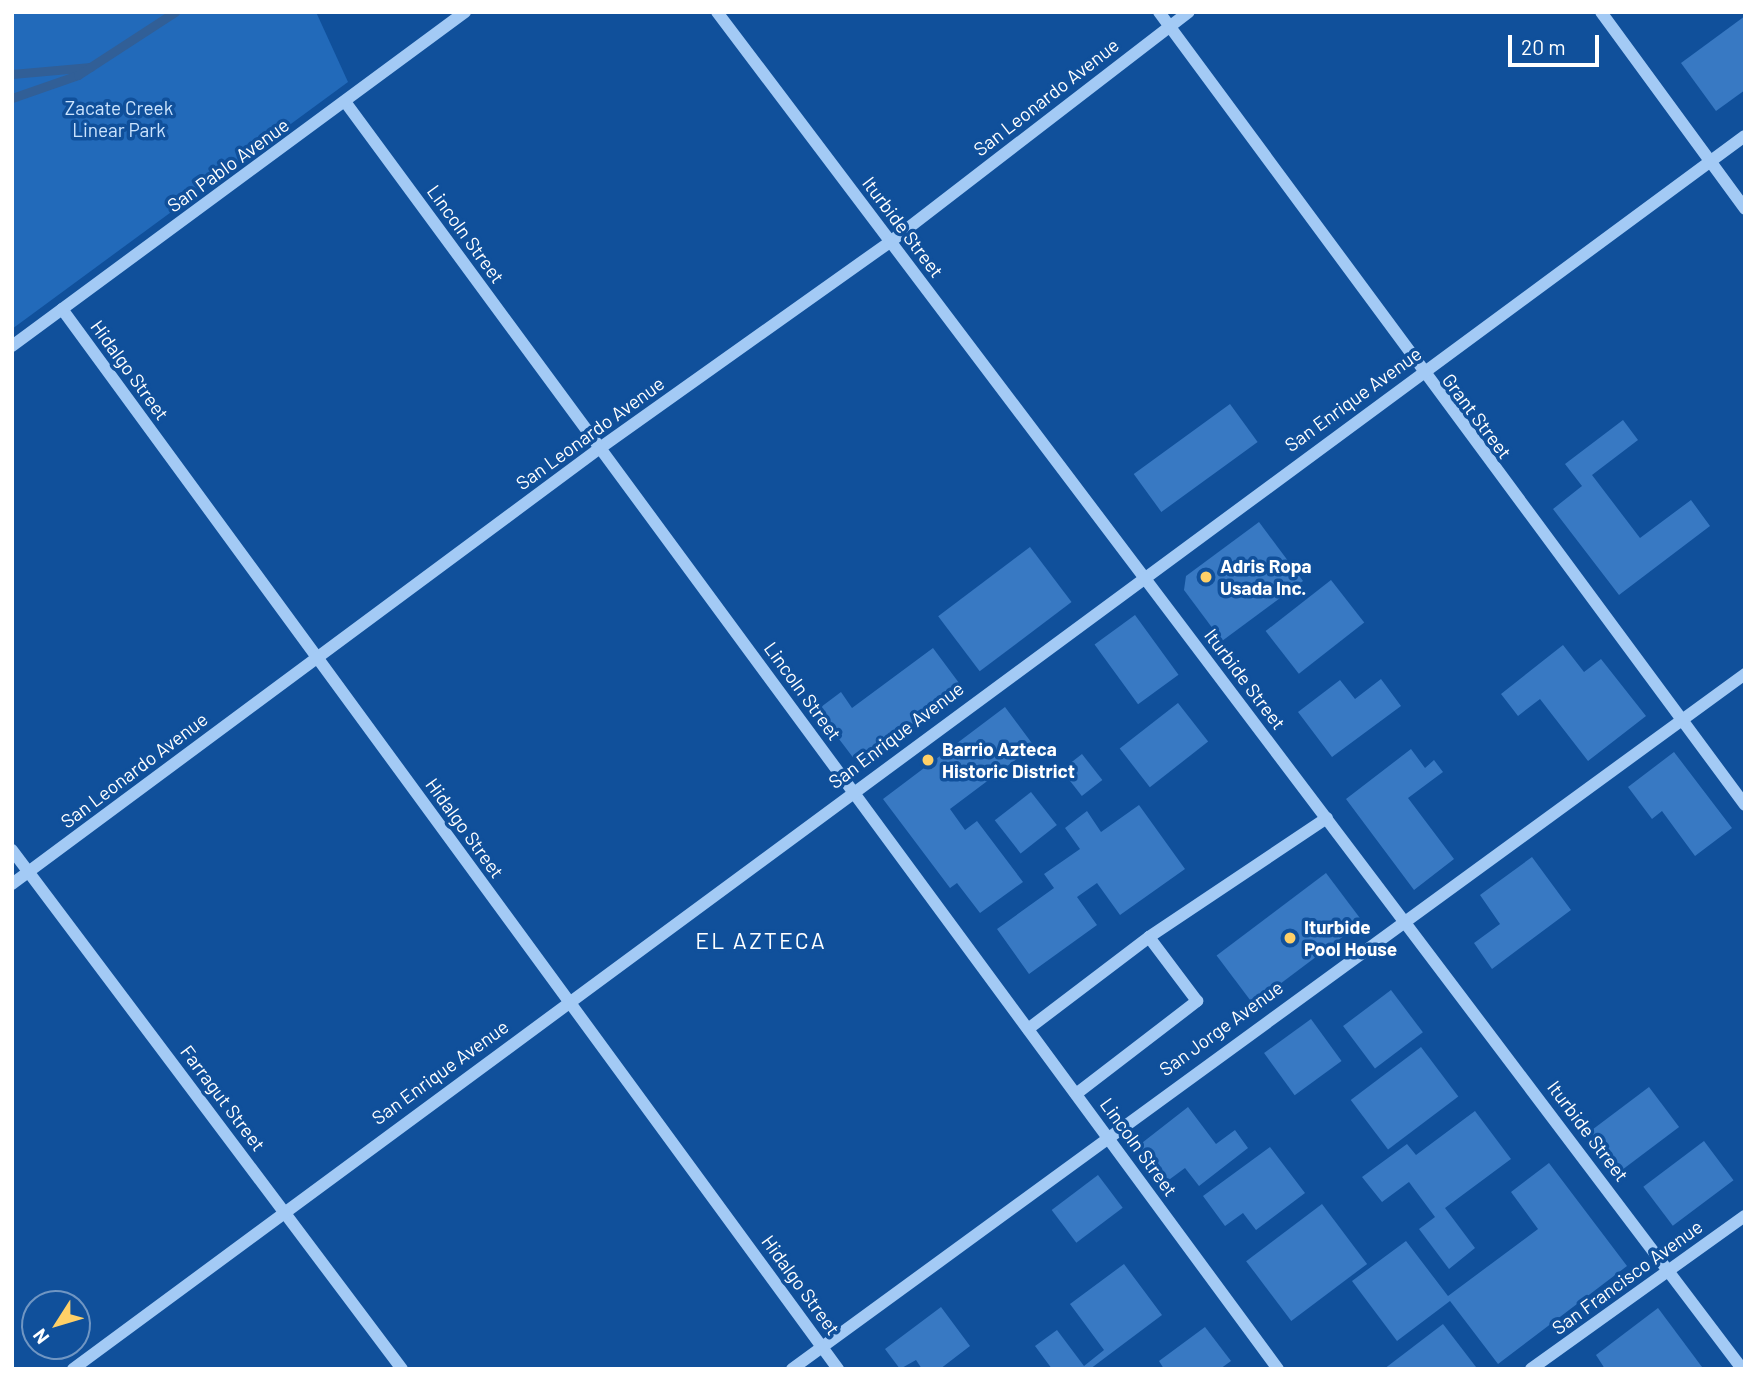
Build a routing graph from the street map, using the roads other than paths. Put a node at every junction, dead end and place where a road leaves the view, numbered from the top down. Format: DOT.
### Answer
graph roads {
  1 [pos="465,12"];
  2 [pos="718,12"];
  3 [pos="1159,12"];
  4 [pos="1189,12"];
  5 [pos="1601,12"];
  6 [pos="1170,26"];
  7 [pos="346,103"];
  8 [pos="1745,136"];
  9 [pos="1710,162"];
  10 [pos="1745,209"];
  11 [pos="890,242"];
  12 [pos="62,309"];
  13 [pos="12,346"];
  14 [pos="1421,374"];
  15 [pos="600,448"];
  16 [pos="1142,575"];
  17 [pos="317,658"];
  18 [pos="1745,674"];
  19 [pos="1683,719"];
  20 [pos="853,791"];
  21 [pos="1745,805"];
  22 [pos="1326,818"];
  23 [pos="12,850"];
  24 [pos="28,872"];
  25 [pos="12,884"];
  26 [pos="1403,918"];
  27 [pos="1149,937"];
  28 [pos="569,1002"];
  29 [pos="1028,1028"];
  30 [pos="1076,1094"];
  31 [pos="1107,1136"];
  32 [pos="284,1211"];
  33 [pos="1745,1216"];
  34 [pos="1670,1270"];
  35 [pos="822,1346"];
  36 [pos="73,1369"];
  37 [pos="402,1369"];
  38 [pos="792,1369"];
  39 [pos="838,1369"];
  40 [pos="1278,1369"];
  41 [pos="1531,1369"];
  42 [pos="1742,1369"];
  1 -- 7 [label="street, San Pablo Avenue"];
  2 -- 11 [label="street, Iturbide Street"];
  3 -- 6 [label="street, Grant Street"];
  4 -- 6 [label="street, San Leonardo Avenue"];
  5 -- 9 [label="street"];
  6 -- 11 [label="street, San Leonardo Avenue"];
  6 -- 14 [label="street, Grant Street"];
  7 -- 12 [label="street, San Pablo Avenue"];
  7 -- 15 [label="street, Lincoln Street"];
  8 -- 9 [label="street, San Enrique Avenue"];
  9 -- 10 [label="street"];
  9 -- 14 [label="street, San Enrique Avenue"];
  11 -- 15 [label="street, San Leonardo Avenue"];
  11 -- 16 [label="street, Iturbide Street"];
  12 -- 13 [label="street, San Pablo Avenue"];
  12 -- 17 [label="street, Hidalgo Street"];
  14 -- 16 [label="street, San Enrique Avenue"];
  14 -- 19 [label="street, Grant Street"];
  15 -- 17 [label="street, San Leonardo Avenue"];
  15 -- 20 [label="street, Lincoln Street"];
  16 -- 20 [label="street, San Enrique Avenue"];
  16 -- 22 [label="street, Iturbide Street"];
  17 -- 24 [label="street, San Leonardo Avenue"];
  17 -- 28 [label="street, Hidalgo Street"];
  18 -- 19 [label="street, San Jorge Avenue"];
  19 -- 21 [label="street, Grant Street"];
  19 -- 26 [label="street, San Jorge Avenue"];
  20 -- 28 [label="street, San Enrique Avenue"];
  20 -- 29 [label="street, Lincoln Street"];
  22 -- 26 [label="street, Iturbide Street"];
  22 -- 27 [label="street"];
  23 -- 24 [label="street, Farragut Street"];
  24 -- 25 [label="street, San Leonardo Avenue"];
  24 -- 32 [label="street, Farragut Street"];
  26 -- 31 [label="street, San Jorge Avenue"];
  26 -- 34 [label="street, Iturbide Street"];
  27 -- 29 [label="street"];
  27 -- 30 [label="street"];
  28 -- 32 [label="street, San Enrique Avenue"];
  28 -- 35 [label="street, Hidalgo Street"];
  29 -- 30 [label="street, Lincoln Street"];
  30 -- 31 [label="street, Lincoln Street"];
  31 -- 35 [label="street, San Jorge Avenue"];
  31 -- 40 [label="street, Lincoln Street"];
  32 -- 36 [label="street, San Enrique Avenue"];
  32 -- 37 [label="street, Farragut Street"];
  33 -- 34 [label="street, San Francisco Avenue"];
  34 -- 41 [label="street, San Francisco Avenue"];
  34 -- 42 [label="street, Iturbide Street"];
  35 -- 38 [label="street, San Jorge Avenue"];
  35 -- 39 [label="street, Hidalgo Street"];
}
